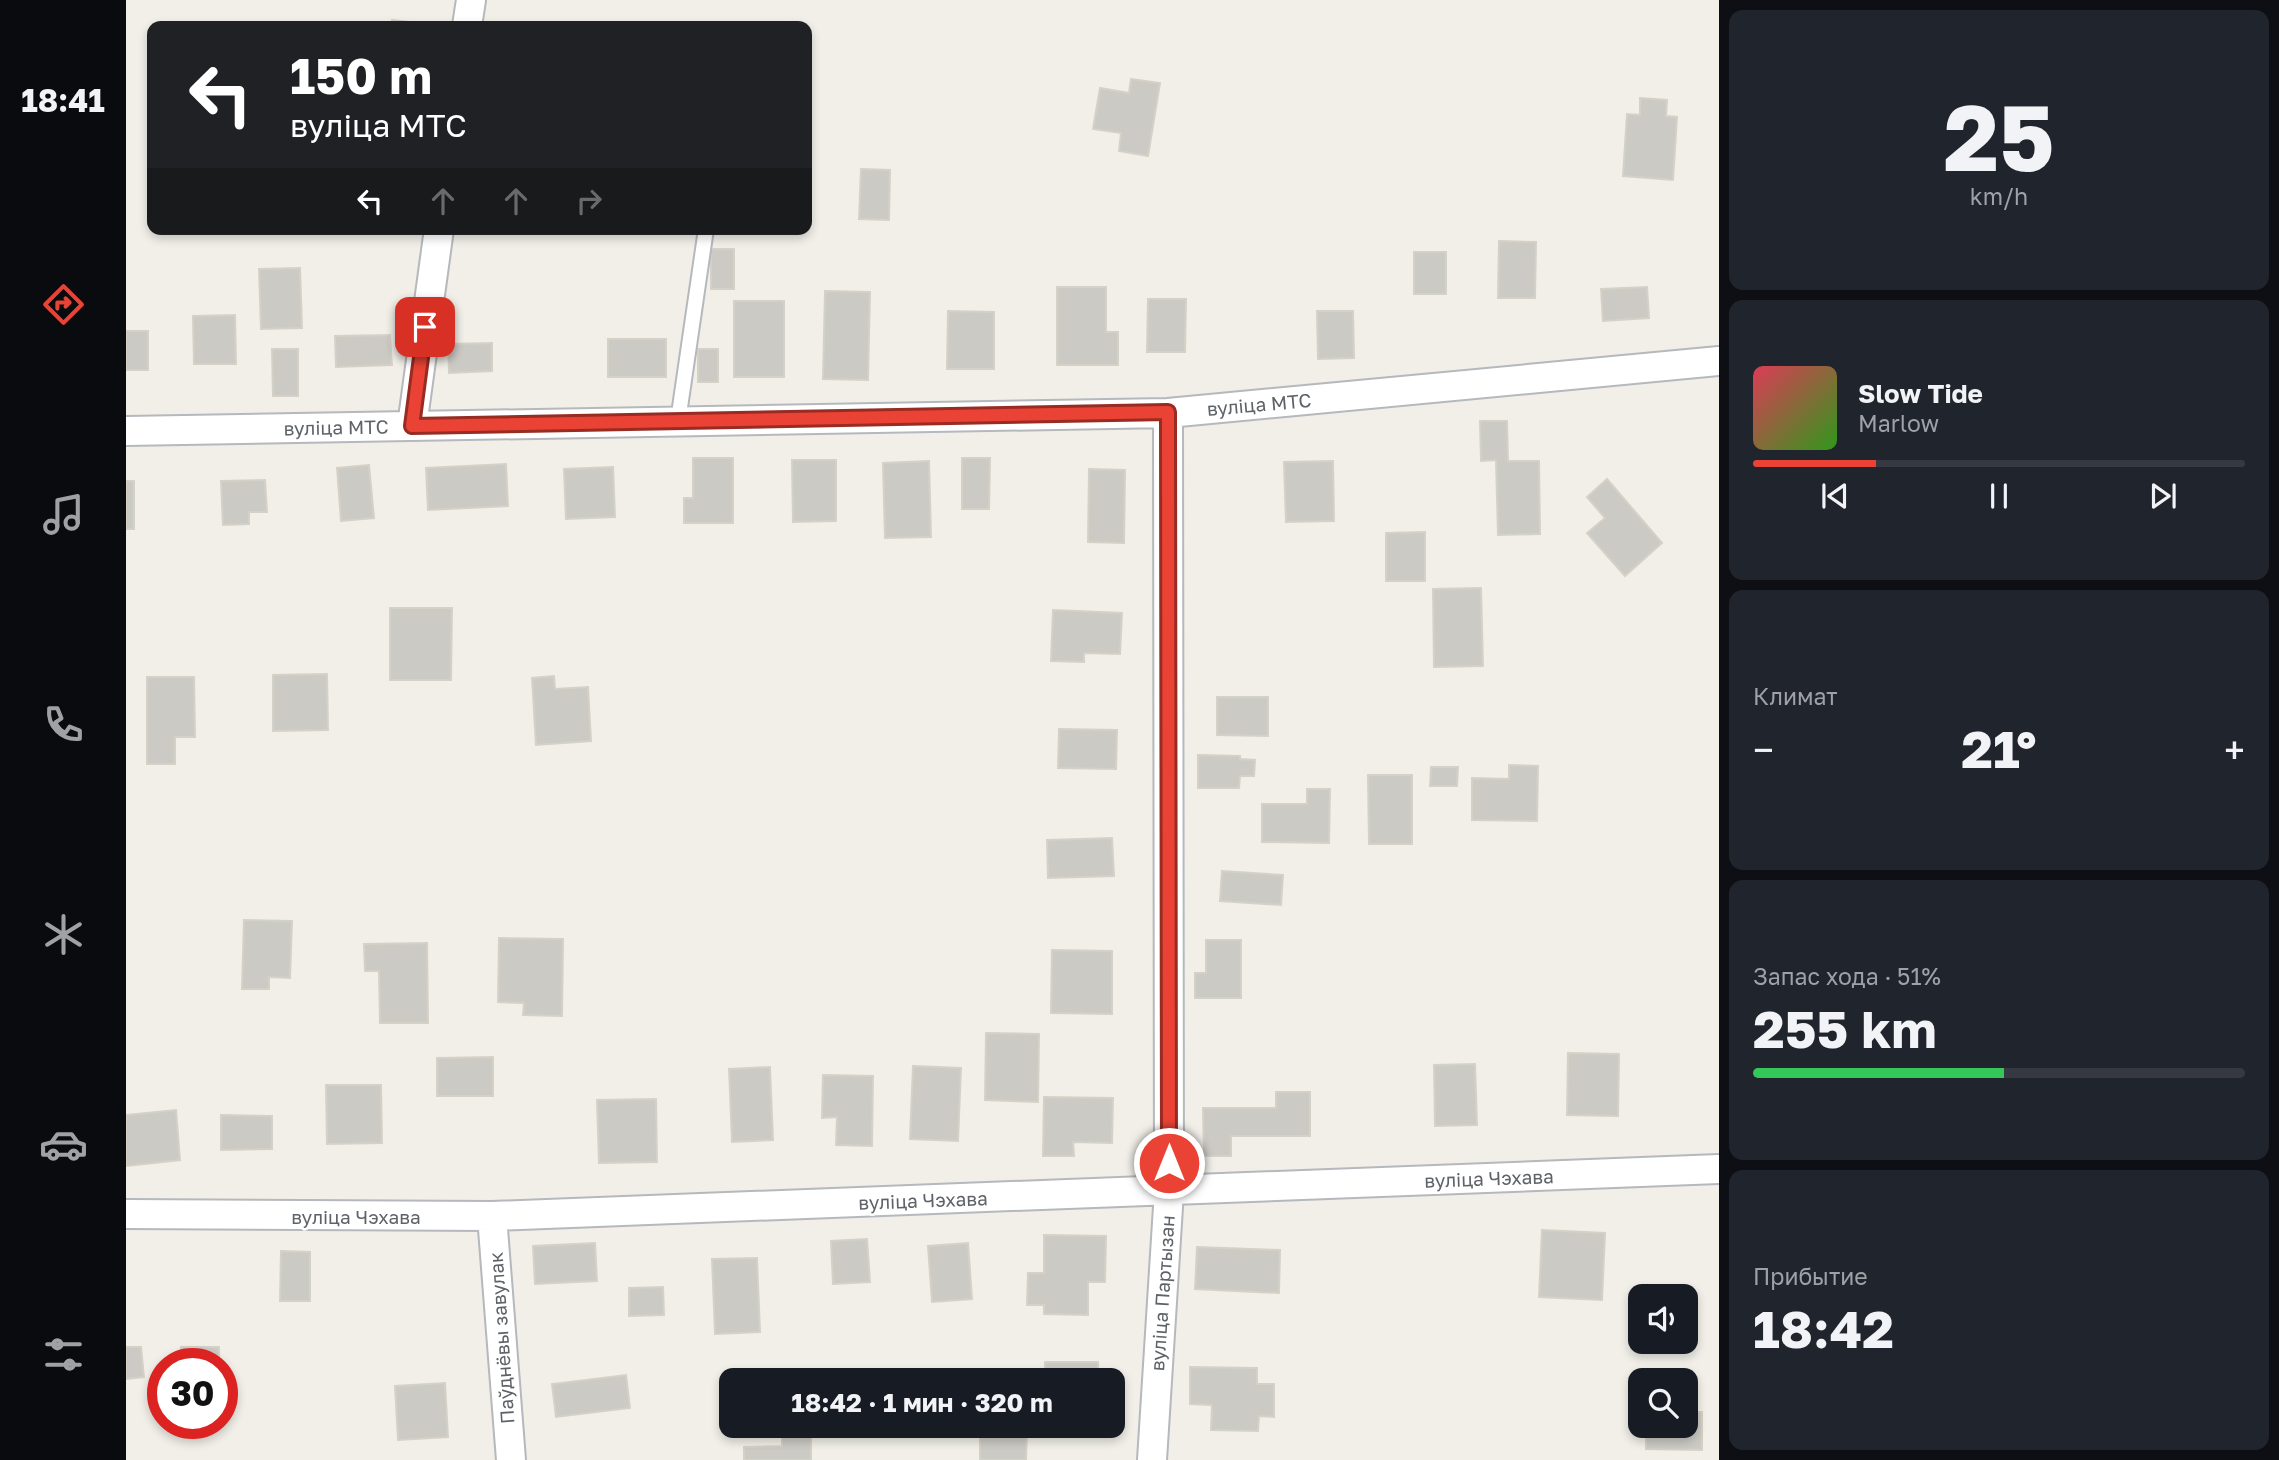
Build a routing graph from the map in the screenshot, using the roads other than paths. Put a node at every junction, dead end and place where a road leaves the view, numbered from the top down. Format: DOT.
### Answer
graph roads {
  1 [pos="471,0"];
  2 [pos="468,21"];
  3 [pos="438,235"];
  4 [pos="705,235"];
  5 [pos="1719,361"];
  6 [pos="1168,412"];
  7 [pos="678,421"];
  8 [pos="412,426"];
  9 [pos="126,431"];
  10 [pos="1719,1169"];
  11 [pos="1169,1191"];
  12 [pos="126,1214"];
  13 [pos="492,1216"];
  14 [pos="511,1460"];
  15 [pos="1152,1460"];
  1 -- 2 [label="street"];
  3 -- 8 [label="street"];
  4 -- 7 [label="lane"];
  5 -- 6 [label="street, вуліца МТС"];
  6 -- 7 [label="street, вуліца МТС"];
  6 -- 11 [label="street, вуліца Партызан"];
  7 -- 8 [label="street, вуліца МТС"];
  8 -- 9 [label="street, вуліца МТС"];
  10 -- 11 [label="street, вуліца Чэхава"];
  11 -- 13 [label="street, вуліца Чэхава"];
  11 -- 15 [label="street, вуліца Партызан"];
  12 -- 13 [label="street, вуліца Чэхава"];
  13 -- 14 [label="street, Паўднёвы завулак"];
}
